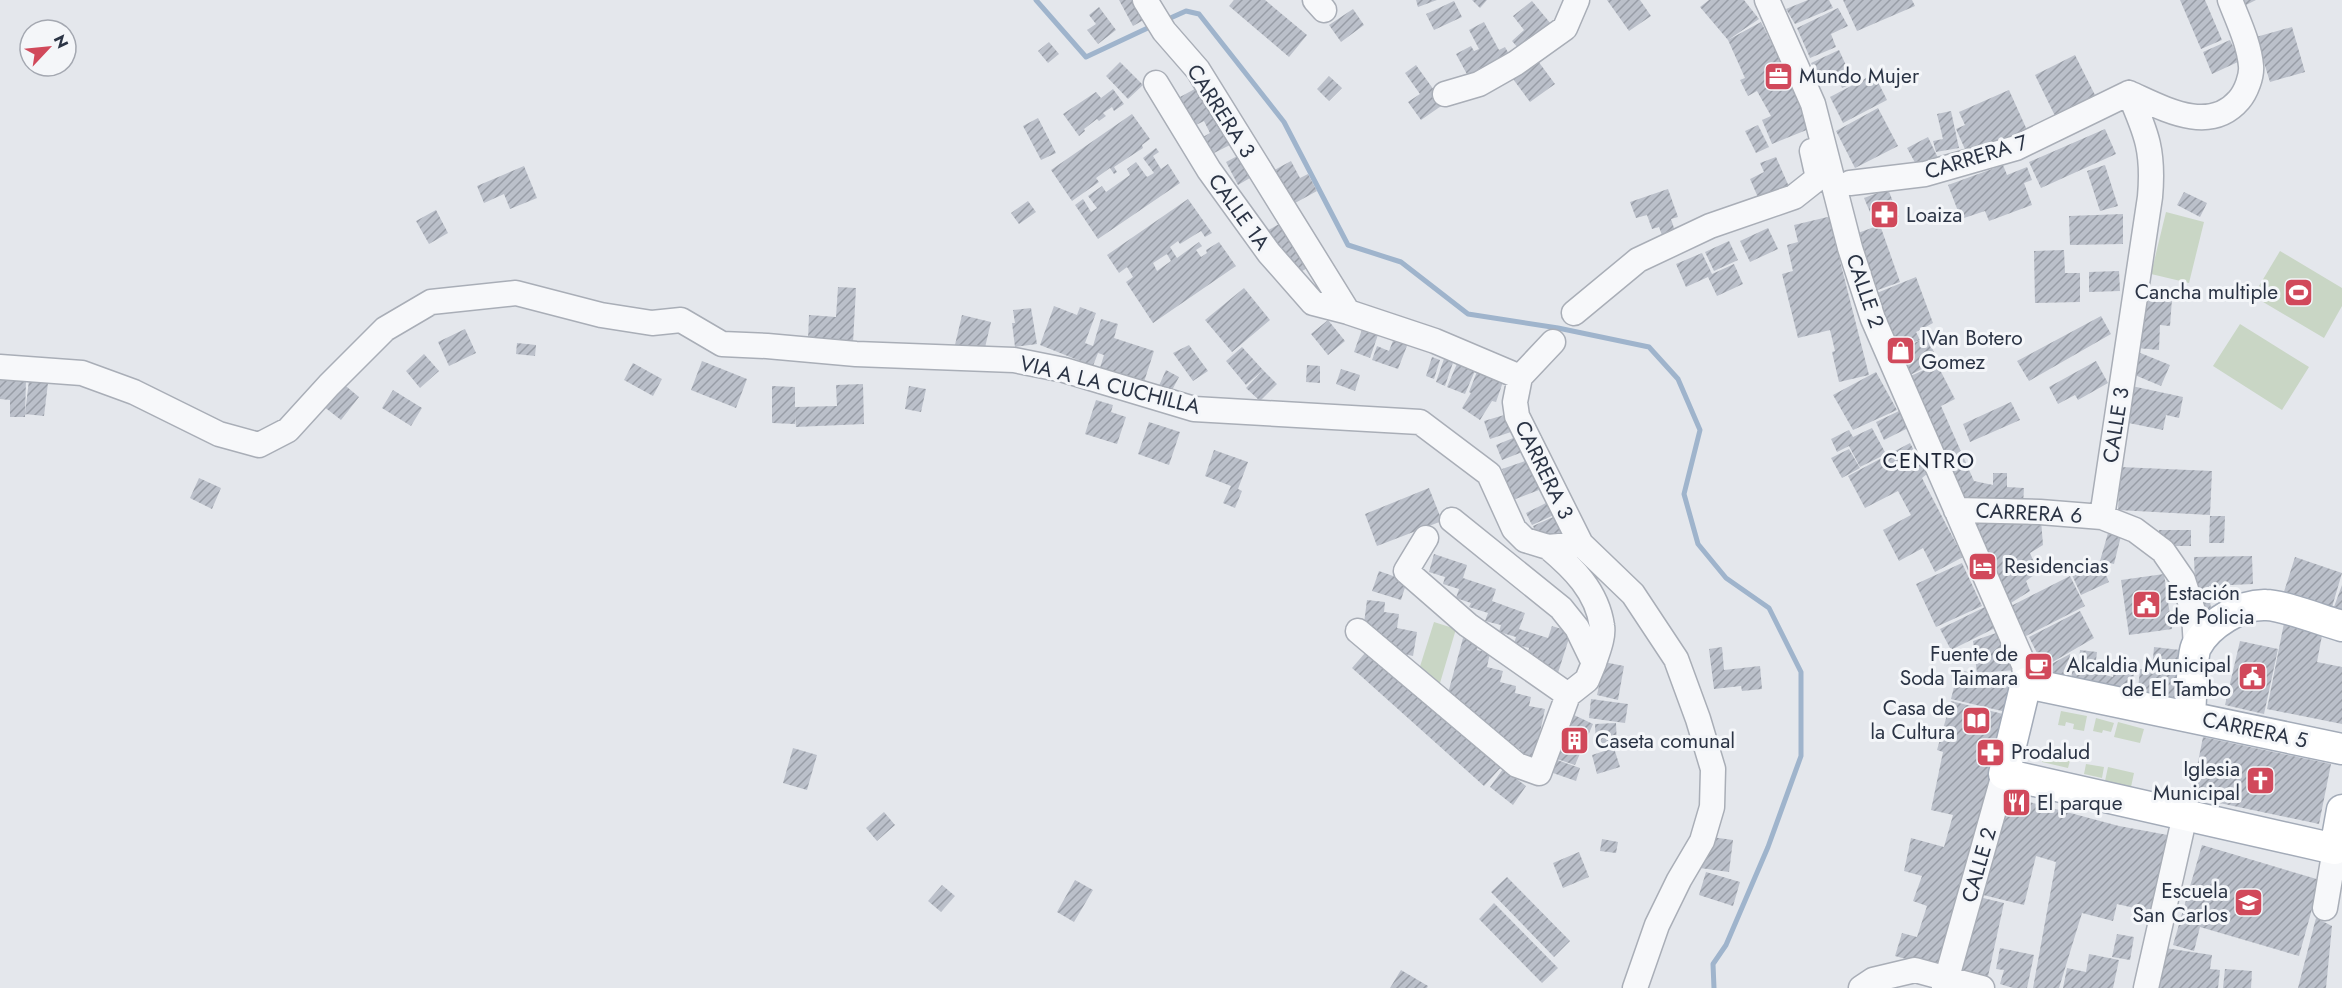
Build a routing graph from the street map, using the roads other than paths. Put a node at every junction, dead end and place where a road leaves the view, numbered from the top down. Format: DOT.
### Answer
graph roads {
  1 [pos="1145,0"];
  2 [pos="1577,0"];
  3 [pos="1767,0"];
  4 [pos="2230,0"];
  5 [pos="1156,83"];
  6 [pos="2129,93"];
  7 [pos="1445,94"];
  8 [pos="1819,126"];
  9 [pos="1818,178"];
  10 [pos="1850,183"];
  11 [pos="1829,212"];
  12 [pos="1347,312"];
  13 [pos="1574,313"];
  14 [pos="1553,342"];
  15 [pos="0,367"];
  16 [pos="1520,377"];
  17 [pos="1956,510"];
  18 [pos="2102,517"];
  19 [pos="1452,520"];
  20 [pos="1426,538"];
  21 [pos="1536,543"];
  22 [pos="1581,544"];
  23 [pos="2342,626"];
  24 [pos="1358,631"];
  25 [pos="2196,648"];
  26 [pos="1594,663"];
  27 [pos="2026,683"];
  28 [pos="1568,695"];
  29 [pos="2190,717"];
  30 [pos="2342,749"];
  31 [pos="2004,774"];
  32 [pos="2342,810"];
  33 [pos="2185,815"];
  34 [pos="2335,849"];
  35 [pos="2325,908"];
  36 [pos="1946,983"];
  37 [pos="1867,984"];
  38 [pos="1635,988"];
  39 [pos="1982,988"];
  40 [pos="2146,988"];
  1 -- 12 [label="street, CARRERA 3"];
  2 -- 7 [label="street"];
  3 -- 8 [label="street, CALLE 2"];
  4 -- 6 [label="street"];
  5 -- 12 [label="street, CALLE 1A"];
  6 -- 10 [label="street, CARRERA 7"];
  6 -- 18 [label="street, CALLE 3"];
  8 -- 9 [label="street"];
  8 -- 17 [label="street, CALLE 2"];
  9 -- 11 [label="street"];
  9 -- 13 [label="street"];
  12 -- 16 [label="street"];
  14 -- 16 [label="street"];
  15 -- 21 [label="street, VIA A LA CUCHILLA"];
  16 -- 22 [label="street, CARRERA 3"];
  17 -- 18 [label="street, CARRERA 6"];
  17 -- 27 [label="street, CALLE 2"];
  18 -- 25 [label="street"];
  19 -- 26 [label="street"];
  20 -- 28 [label="street"];
  21 -- 22 [label="street"];
  21 -- 26 [label="street, VIA A LA CUCHILLA"];
  22 -- 38 [label="street, CARRERA 3"];
  23 -- 25 [label="main road"];
  24 -- 28 [label="street"];
  25 -- 29 [label="main road"];
  26 -- 28 [label="street, VIA A LA CUCHILLA"];
  27 -- 29 [label="main road, CARRERA 5"];
  27 -- 31 [label="main road, CALLE 2"];
  29 -- 30 [label="main road, CARRERA 5"];
  31 -- 33 [label="main road"];
  31 -- 36 [label="street, CALLE 2"];
  32 -- 34 [label="main road"];
  33 -- 34 [label="main road"];
  33 -- 40 [label="street"];
  34 -- 35 [label="street"];
  36 -- 37 [label="street"];
  36 -- 39 [label="street"];
}
